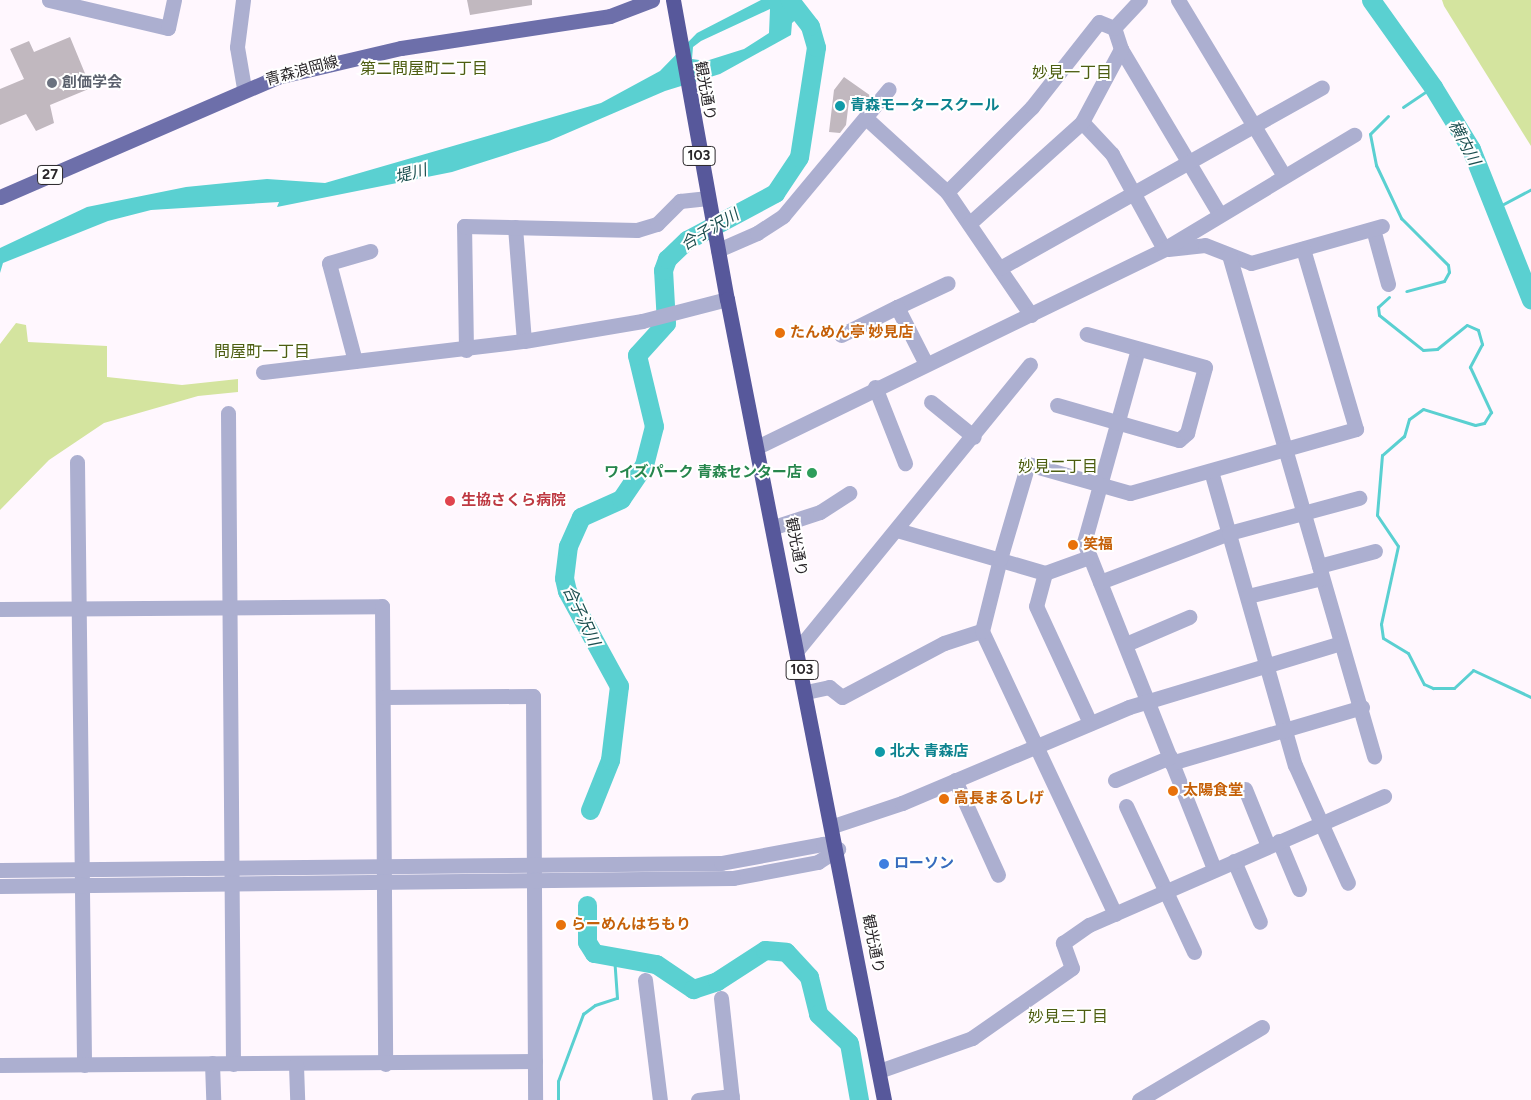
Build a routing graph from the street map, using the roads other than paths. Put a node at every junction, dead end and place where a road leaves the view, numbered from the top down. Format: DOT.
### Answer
graph roads {
  1 [pos="49,0"];
  2 [pos="174,0"];
  3 [pos="243,0"];
  4 [pos="652,0"];
  5 [pos="673,0"];
  6 [pos="1140,0"];
  7 [pos="1178,0"];
  8 [pos="1114,28"];
  9 [pos="1121,49"];
  10 [pos="1322,87"];
  11 [pos="244,88"];
  12 [pos="889,90"];
  13 [pos="867,119"];
  14 [pos="1082,122"];
  15 [pos="1255,124"];
  16 [pos="1354,135"];
  17 [pos="1190,163"];
  18 [pos="1284,176"];
  19 [pos="947,192"];
  20 [pos="1135,196"];
  21 [pos="0,197"];
  22 [pos="708,200"];
  23 [pos="1220,215"];
  24 [pos="970,223"];
  25 [pos="515,227"];
  26 [pos="717,246"];
  27 [pos="1303,249"];
  28 [pos="1164,250"];
  29 [pos="370,251"];
  30 [pos="1229,255"];
  31 [pos="1000,268"];
  32 [pos="948,283"];
  33 [pos="1388,284"];
  34 [pos="727,299"];
  35 [pos="897,307"];
  36 [pos="1031,315"];
  37 [pos="1087,334"];
  38 [pos="841,335"];
  39 [pos="524,341"];
  40 [pos="1138,349"];
  41 [pos="466,350"];
  42 [pos="355,361"];
  43 [pos="926,364"];
  44 [pos="1030,366"];
  45 [pos="263,372"];
  46 [pos="875,387"];
  47 [pos="931,402"];
  48 [pos="1057,405"];
  49 [pos="228,413"];
  50 [pos="1116,421"];
  51 [pos="974,437"];
  52 [pos="757,447"];
  53 [pos="1286,448"];
  54 [pos="76,462"];
  55 [pos="905,463"];
  56 [pos="1210,471"];
  57 [pos="1099,485"];
  58 [pos="849,493"];
  59 [pos="1359,498"];
  60 [pos="1305,513"];
  61 [pos="774,528"];
  62 [pos="897,530"];
  63 [pos="1229,533"];
  64 [pos="1376,551"];
  65 [pos="1089,557"];
  66 [pos="1000,559"];
  67 [pos="1321,572"];
  68 [pos="1045,573"];
  69 [pos="1100,582"];
  70 [pos="1248,596"];
  71 [pos="230,608"];
  72 [pos="0,609"];
  73 [pos="78,609"];
  74 [pos="1189,616"];
  75 [pos="982,631"];
  76 [pos="1341,643"];
  77 [pos="1126,644"];
  78 [pos="798,649"];
  79 [pos="1266,667"];
  80 [pos="806,692"];
  81 [pos="384,697"];
  82 [pos="1150,701"];
  83 [pos="1362,707"];
  84 [pos="1090,723"];
  85 [pos="1284,731"];
  86 [pos="1033,748"];
  87 [pos="1374,756"];
  88 [pos="1170,760"];
  89 [pos="955,780"];
  90 [pos="1115,780"];
  91 [pos="1244,789"];
  92 [pos="1384,796"];
  93 [pos="1126,806"];
  94 [pos="1322,822"];
  95 [pos="833,826"];
  96 [pos="1273,843"];
  97 [pos="838,849"];
  98 [pos="1234,861"];
  99 [pos="384,866"];
  100 [pos="232,868"];
  101 [pos="80,869"];
  102 [pos="0,870"];
  103 [pos="1214,870"];
  104 [pos="535,873"];
  105 [pos="998,875"];
  106 [pos="384,882"];
  107 [pos="232,883"];
  108 [pos="1348,883"];
  109 [pos="80,885"];
  110 [pos="0,886"];
  111 [pos="1299,889"];
  112 [pos="1165,891"];
  113 [pos="1115,914"];
  114 [pos="1260,922"];
  115 [pos="1194,952"];
  116 [pos="645,980"];
  117 [pos="721,998"];
  118 [pos="1262,1027"];
  119 [pos="535,1061"];
  120 [pos="212,1064"];
  121 [pos="233,1064"];
  122 [pos="385,1064"];
  123 [pos="0,1065"];
  124 [pos="84,1065"];
  125 [pos="296,1065"];
  126 [pos="879,1071"];
  127 [pos="732,1098"];
  128 [pos="213,1100"];
  129 [pos="297,1100"];
  130 [pos="536,1100"];
  131 [pos="660,1100"];
  132 [pos="698,1100"];
  133 [pos="884,1100"];
  134 [pos="1139,1100"];
  1 -- 2 [label="street"];
  3 -- 11 [label="street"];
  4 -- 11 [label="main road, 青森浪岡線 / 27"];
  5 -- 22 [label="highway, 観光通り / 103"];
  6 -- 8 [label="street"];
  7 -- 15 [label="street"];
  8 -- 9 [label="street"];
  8 -- 19 [label="street"];
  9 -- 14 [label="street"];
  9 -- 17 [label="street"];
  10 -- 15 [label="street"];
  11 -- 21 [label="main road, 青森浪岡線 / 27"];
  12 -- 13 [label="street"];
  13 -- 19 [label="street"];
  13 -- 26 [label="street"];
  14 -- 20 [label="street"];
  14 -- 24 [label="street"];
  15 -- 17 [label="street"];
  15 -- 18 [label="street"];
  16 -- 18 [label="street"];
  17 -- 20 [label="street"];
  17 -- 23 [label="street"];
  18 -- 23 [label="street"];
  19 -- 24 [label="street"];
  20 -- 28 [label="street"];
  20 -- 31 [label="street"];
  22 -- 25 [label="street"];
  22 -- 26 [label="highway, 観光通り / 103"];
  23 -- 28 [label="street"];
  24 -- 31 [label="street"];
  25 -- 39 [label="street"];
  25 -- 41 [label="street"];
  26 -- 34 [label="highway, 観光通り / 103"];
  27 -- 30 [label="street"];
  27 -- 33 [label="street"];
  27 -- 53 [label="street"];
  28 -- 30 [label="street"];
  28 -- 36 [label="street"];
  29 -- 42 [label="street"];
  30 -- 53 [label="street"];
  31 -- 36 [label="street"];
  32 -- 35 [label="street"];
  34 -- 39 [label="street"];
  34 -- 52 [label="highway, 観光通り / 103"];
  35 -- 38 [label="street"];
  35 -- 43 [label="street"];
  36 -- 43 [label="street"];
  37 -- 40 [label="street"];
  39 -- 41 [label="street"];
  40 -- 50 [label="street"];
  40 -- 50 [label="street"];
  41 -- 42 [label="street"];
  42 -- 45 [label="street"];
  43 -- 46 [label="street"];
  44 -- 51 [label="street"];
  46 -- 52 [label="street"];
  46 -- 55 [label="street"];
  47 -- 51 [label="street"];
  48 -- 50 [label="street"];
  49 -- 71 [label="street"];
  50 -- 57 [label="street"];
  51 -- 62 [label="street"];
  52 -- 61 [label="highway, 観光通り / 103"];
  53 -- 56 [label="street"];
  53 -- 60 [label="street"];
  54 -- 73 [label="street"];
  56 -- 57 [label="street"];
  56 -- 63 [label="street"];
  57 -- 65 [label="street"];
  57 -- 66 [label="street"];
  58 -- 61 [label="street"];
  59 -- 60 [label="street"];
  60 -- 63 [label="street"];
  60 -- 67 [label="street"];
  61 -- 78 [label="highway, 観光通り / 103"];
  62 -- 66 [label="street"];
  62 -- 78 [label="street"];
  63 -- 69 [label="street"];
  63 -- 70 [label="street"];
  64 -- 67 [label="street"];
  65 -- 68 [label="street"];
  65 -- 69 [label="street"];
  66 -- 68 [label="street"];
  66 -- 75 [label="street"];
  67 -- 70 [label="street"];
  67 -- 76 [label="street"];
  68 -- 84 [label="street"];
  69 -- 77 [label="street"];
  70 -- 79 [label="street"];
  71 -- 73 [label="street"];
  71 -- 81 [label="street"];
  71 -- 100 [label="street"];
  72 -- 73 [label="street"];
  73 -- 101 [label="street"];
  74 -- 77 [label="street"];
  75 -- 80 [label="street"];
  75 -- 86 [label="street"];
  76 -- 79 [label="street"];
  76 -- 83 [label="street"];
  77 -- 82 [label="street"];
  78 -- 80 [label="highway, 観光通り / 103"];
  79 -- 82 [label="street"];
  79 -- 85 [label="street"];
  80 -- 95 [label="highway, 観光通り / 103"];
  81 -- 99 [label="street"];
  81 -- 104 [label="street"];
  82 -- 84 [label="street"];
  82 -- 88 [label="street"];
  83 -- 85 [label="street"];
  83 -- 87 [label="street"];
  84 -- 86 [label="street"];
  85 -- 88 [label="street"];
  85 -- 94 [label="street"];
  86 -- 89 [label="street"];
  86 -- 113 [label="street"];
  88 -- 90 [label="street"];
  88 -- 103 [label="street"];
  89 -- 95 [label="street"];
  89 -- 105 [label="street"];
  91 -- 96 [label="street"];
  92 -- 94 [label="street"];
  93 -- 112 [label="street"];
  94 -- 96 [label="street"];
  94 -- 108 [label="street"];
  95 -- 97 [label="highway, 観光通り / 103"];
  96 -- 98 [label="street"];
  96 -- 111 [label="street"];
  97 -- 104 [label="street"];
  97 -- 126 [label="highway, 観光通り / 103"];
  98 -- 103 [label="street"];
  98 -- 114 [label="street"];
  99 -- 100 [label="street"];
  99 -- 104 [label="street"];
  99 -- 106 [label="street"];
  100 -- 101 [label="street"];
  100 -- 107 [label="street"];
  101 -- 102 [label="street"];
  101 -- 109 [label="street"];
  103 -- 112 [label="street"];
  104 -- 106 [label="street"];
  104 -- 119 [label="street"];
  106 -- 107 [label="street"];
  106 -- 122 [label="street"];
  107 -- 109 [label="street"];
  107 -- 121 [label="street"];
  109 -- 110 [label="street"];
  109 -- 124 [label="street"];
  112 -- 113 [label="street"];
  112 -- 115 [label="street"];
  113 -- 126 [label="street"];
  116 -- 131 [label="street"];
  117 -- 127 [label="street"];
  118 -- 134 [label="street"];
  119 -- 122 [label="street"];
  119 -- 130 [label="street"];
  120 -- 121 [label="street"];
  120 -- 124 [label="street"];
  120 -- 128 [label="street"];
  121 -- 125 [label="street"];
  122 -- 125 [label="street"];
  123 -- 124 [label="street"];
  125 -- 129 [label="street"];
  126 -- 133 [label="highway, 観光通り / 103"];
  127 -- 132 [label="street"];
}
